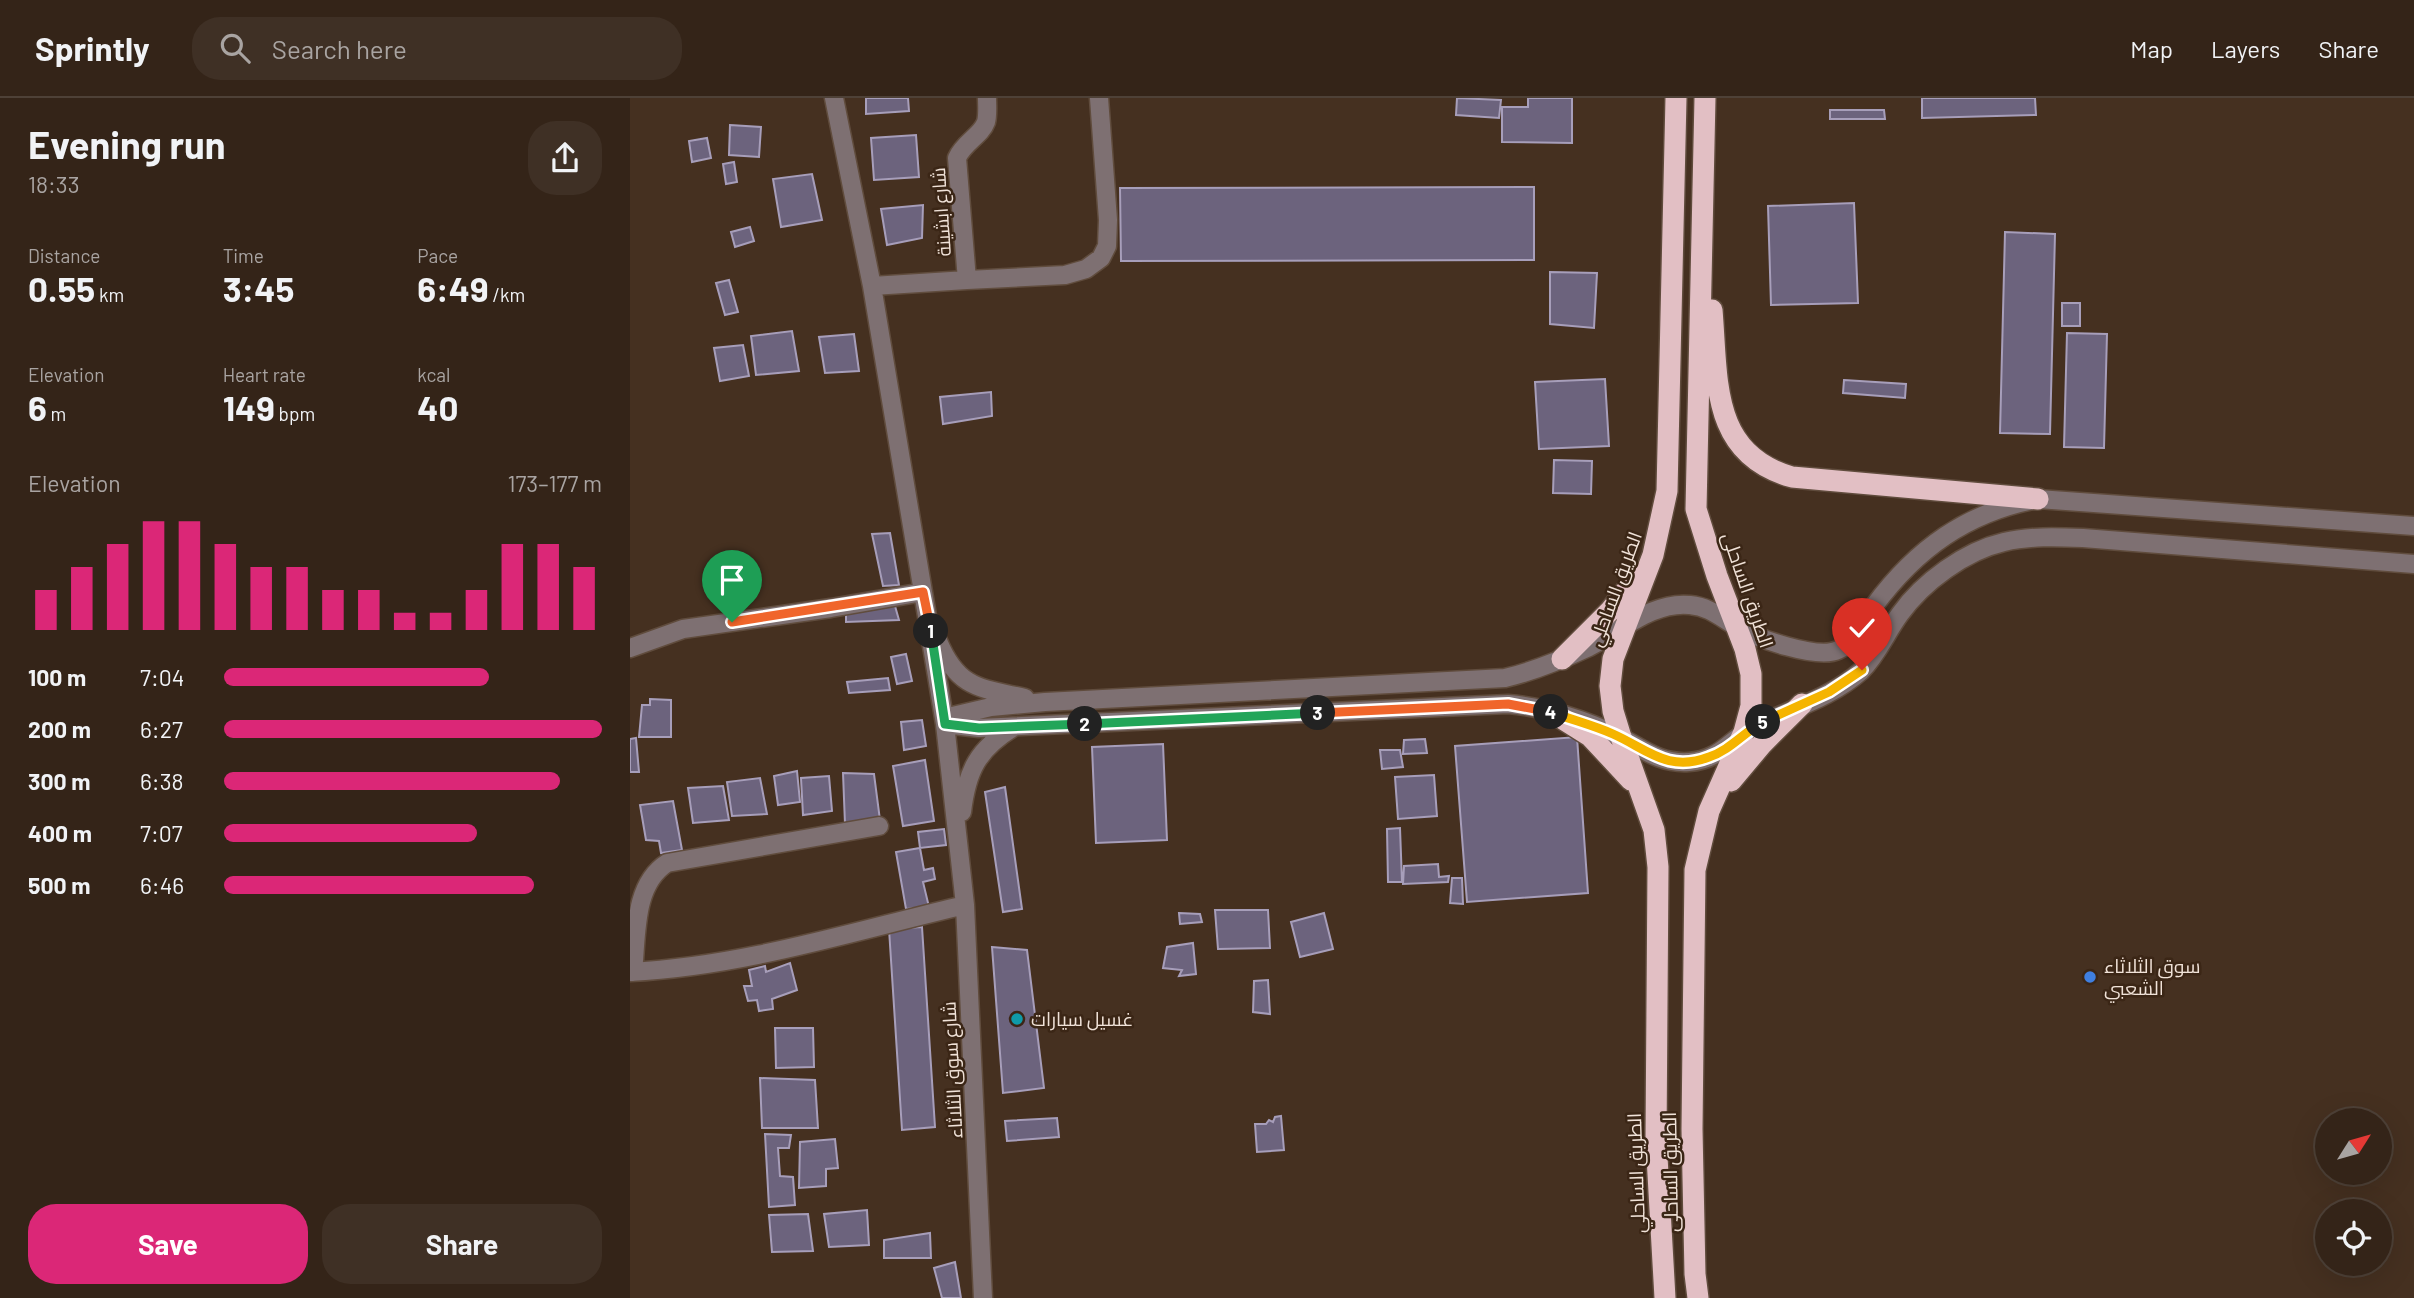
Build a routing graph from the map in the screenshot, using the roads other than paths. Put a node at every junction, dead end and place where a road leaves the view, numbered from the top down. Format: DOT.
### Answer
graph roads {
  1 [pos="834,98"];
  2 [pos="987,98"];
  3 [pos="1099,98"];
  4 [pos="1676,98"];
  5 [pos="1705,98"];
  6 [pos="1701,243"];
  7 [pos="967,280"];
  8 [pos="872,286"];
  9 [pos="2038,499"];
  10 [pos="2414,526"];
  11 [pos="1653,555"];
  12 [pos="2414,564"];
  13 [pos="923,592"];
  14 [pos="929,622"];
  15 [pos="1737,627"];
  16 [pos="1625,628"];
  17 [pos="630,648"];
  18 [pos="1562,659"];
  19 [pos="1045,702"];
  20 [pos="1802,704"];
  21 [pos="1555,714"];
  22 [pos="945,721"];
  23 [pos="1016,726"];
  24 [pos="1744,732"];
  25 [pos="1621,737"];
  26 [pos="1644,797"];
  27 [pos="1709,811"];
  28 [pos="879,826"];
  29 [pos="959,839"];
  30 [pos="965,905"];
  31 [pos="631,972"];
  32 [pos="983,1298"];
  33 [pos="1665,1298"];
  34 [pos="1698,1298"];
  1 -- 8 [label="street"];
  2 -- 7 [label="street, شارع ابشينة"];
  3 -- 7 [label="street"];
  4 -- 11 [label="highway, الطريق الساحلي"];
  5 -- 6 [label="highway, الطريق الساحلى"];
  6 -- 9 [label="highway"];
  6 -- 15 [label="highway, الطريق الساحلى"];
  7 -- 8 [label="street, شارع ابشينة"];
  8 -- 13 [label="street"];
  9 -- 10 [label="street"];
  9 -- 15 [label="street"];
  11 -- 16 [label="highway, الطريق الساحلي"];
  11 -- 18 [label="highway"];
  12 -- 20 [label="street"];
  13 -- 14 [label="street"];
  13 -- 17 [label="street"];
  14 -- 19 [label="street"];
  14 -- 22 [label="street"];
  15 -- 16 [label="street"];
  15 -- 24 [label="highway, الطريق الساحلى"];
  16 -- 18 [label="street"];
  16 -- 25 [label="highway, الطريق الساحلي"];
  18 -- 19 [label="street"];
  19 -- 22 [label="street"];
  20 -- 24 [label="street"];
  20 -- 27 [label="highway"];
  21 -- 23 [label="street"];
  21 -- 25 [label="street"];
  21 -- 26 [label="highway"];
  22 -- 23 [label="street"];
  22 -- 29 [label="street"];
  23 -- 29 [label="street"];
  24 -- 25 [label="street"];
  24 -- 27 [label="highway, الطريق الساحلى"];
  25 -- 26 [label="highway, الطريق الساحلي"];
  26 -- 33 [label="highway, الطريق الساحلي"];
  27 -- 34 [label="highway, الطريق الساحلى"];
  28 -- 31 [label="street"];
  29 -- 30 [label="street, شارع سوق الثلاثاء"];
  30 -- 31 [label="street"];
  30 -- 32 [label="street, شارع سوق الثلاثاء"];
}
